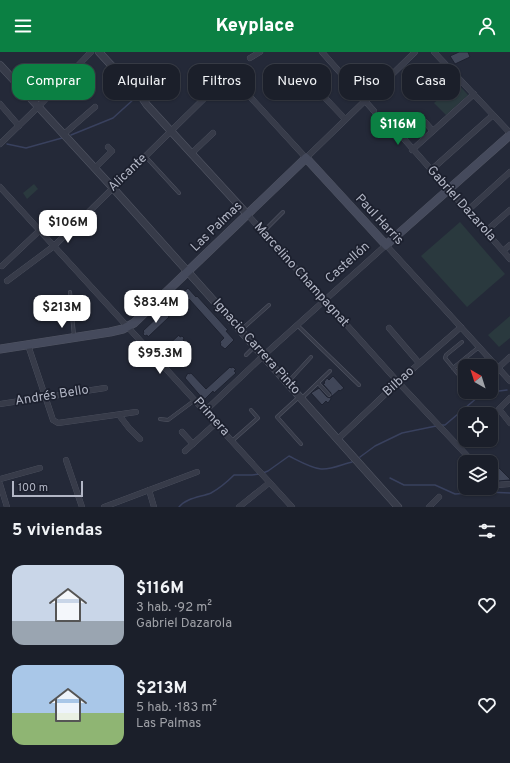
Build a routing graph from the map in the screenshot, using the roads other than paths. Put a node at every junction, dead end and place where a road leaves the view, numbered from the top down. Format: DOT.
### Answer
graph roads {
  1 [pos="91,52"];
  2 [pos="99,52"];
  3 [pos="260,52"];
  4 [pos="322,52"];
  5 [pos="415,52"];
  6 [pos="434,52"];
  7 [pos="250,58"];
  8 [pos="0,65"];
  9 [pos="339,71"];
  10 [pos="394,72"];
  11 [pos="474,94"];
  12 [pos="203,100"];
  13 [pos="253,100"];
  14 [pos="327,100"];
  15 [pos="364,100"];
  16 [pos="0,104"];
  17 [pos="38,106"];
  18 [pos="95,107"];
  19 [pos="374,111"];
  20 [pos="493,115"];
  21 [pos="345,119"];
  22 [pos="425,122"];
  23 [pos="18,126"];
  24 [pos="171,131"];
  25 [pos="397,131"];
  26 [pos="433,131"];
  27 [pos="213,133"];
  28 [pos="64,134"];
  29 [pos="510,134"];
  30 [pos="1,142"];
  31 [pos="108,147"];
  32 [pos="412,150"];
  33 [pos="192,153"];
  34 [pos="146,156"];
  35 [pos="306,158"];
  36 [pos="95,168"];
  37 [pos="431,170"];
  38 [pos="510,172"];
  39 [pos="0,187"];
  40 [pos="113,188"];
  41 [pos="449,190"];
  42 [pos="179,192"];
  43 [pos="510,210"];
  44 [pos="468,211"];
  45 [pos="283,212"];
  46 [pos="247,214"];
  47 [pos="40,230"];
  48 [pos="263,232"];
  49 [pos="486,232"];
  50 [pos="386,245"];
  51 [pos="510,245"];
  52 [pos="54,246"];
  53 [pos="503,251"];
  54 [pos="510,258"];
  55 [pos="2,266"];
  56 [pos="188,272"];
  57 [pos="7,281"];
  58 [pos="70,292"];
  59 [pos="324,301"];
  60 [pos="269,305"];
  61 [pos="297,325"];
  62 [pos="129,327"];
  63 [pos="461,327"];
  64 [pos="389,328"];
  65 [pos="242,330"];
  66 [pos="74,337"];
  67 [pos="462,342"];
  68 [pos="28,345"];
  69 [pos="256,346"];
  70 [pos="479,347"];
  71 [pos="0,349"];
  72 [pos="246,355"];
  73 [pos="264,355"];
  74 [pos="311,357"];
  75 [pos="510,357"];
  76 [pos="490,359"];
  77 [pos="419,363"];
  78 [pos="453,368"];
  79 [pos="498,368"];
  80 [pos="330,371"];
  81 [pos="458,374"];
  82 [pos="510,381"];
  83 [pos="288,382"];
  84 [pos="398,382"];
  85 [pos="318,383"];
  86 [pos="360,385"];
  87 [pos="105,388"];
  88 [pos="329,395"];
  89 [pos="301,397"];
  90 [pos="46,398"];
  91 [pos="510,398"];
  92 [pos="195,400"];
  93 [pos="0,404"];
  94 [pos="251,410"];
  95 [pos="205,411"];
  96 [pos="136,412"];
  97 [pos="119,415"];
  98 [pos="160,419"];
  99 [pos="216,423"];
  100 [pos="510,423"];
  101 [pos="182,432"];
  102 [pos="140,439"];
  103 [pos="338,439"];
  104 [pos="232,441"];
  105 [pos="193,444"];
  106 [pos="301,444"];
  107 [pos="186,451"];
  108 [pos="466,455"];
  109 [pos="66,460"];
  110 [pos="40,468"];
  111 [pos="197,472"];
  112 [pos="0,479"];
  113 [pos="270,483"];
  114 [pos="0,484"];
  115 [pos="510,484"];
  116 [pos="498,485"];
  117 [pos="149,490"];
  118 [pos="439,497"];
  119 [pos="7,507"];
  120 [pos="82,507"];
  121 [pos="104,507"];
  122 [pos="154,507"];
  123 [pos="238,507"];
  124 [pos="292,507"];
  125 [pos="398,507"];
  126 [pos="429,507"];
  1 -- 17 [label="street"];
  2 -- 24 [label="street, Marcelino Champagnat"];
  3 -- 7 [label="street"];
  4 -- 9 [label="street"];
  5 -- 10 [label="street, Las Palmas"];
  6 -- 11 [label="street"];
  8 -- 17 [label="street, Ignacio Carrera Pinto"];
  11 -- 20 [label="street"];
  11 -- 26 [label="street"];
  12 -- 24 [label="street, Alicante"];
  13 -- 35 [label="street, Paul Harris"];
  14 -- 21 [label="street"];
  15 -- 19 [label="street"];
  15 -- 21 [label="street, Las Palmas"];
  16 -- 23 [label="street"];
  17 -- 23 [label="street"];
  17 -- 28 [label="street, Ignacio Carrera Pinto"];
  18 -- 28 [label="street"];
  20 -- 29 [label="street"];
  20 -- 37 [label="street"];
  21 -- 35 [label="street, Las Palmas"];
  22 -- 26 [label="street"];
  23 -- 30 [label="street"];
  24 -- 33 [label="street, Marcelino Champagnat"];
  24 -- 34 [label="street, Alicante"];
  25 -- 32 [label="street, Gabriel Dazarola"];
  26 -- 32 [label="street"];
  27 -- 33 [label="street"];
  28 -- 36 [label="street, Ignacio Carrera Pinto"];
  29 -- 41 [label="main road, Castellón"];
  31 -- 36 [label="street"];
  32 -- 37 [label="street, Gabriel Dazarola"];
  33 -- 46 [label="street, Marcelino Champagnat"];
  34 -- 40 [label="street, Alicante"];
  34 -- 42 [label="lane"];
  35 -- 46 [label="main road, Las Palmas"];
  35 -- 50 [label="main road, Paul Harris"];
  36 -- 40 [label="street, Ignacio Carrera Pinto"];
  37 -- 41 [label="street, Gabriel Dazarola"];
  38 -- 44 [label="street"];
  39 -- 47 [label="street, Primera"];
  40 -- 52 [label="street, Alicante"];
  40 -- 56 [label="street, Ignacio Carrera Pinto"];
  41 -- 44 [label="street, Gabriel Dazarola"];
  41 -- 50 [label="main road, Castellón"];
  43 -- 49 [label="street"];
  44 -- 49 [label="street, Gabriel Dazarola"];
  45 -- 48 [label="lane"];
  46 -- 48 [label="street, Marcelino Champagnat"];
  46 -- 56 [label="main road, Las Palmas"];
  47 -- 52 [label="street, Primera"];
  47 -- 55 [label="street"];
  48 -- 59 [label="street, Marcelino Champagnat"];
  49 -- 53 [label="street, Gabriel Dazarola"];
  50 -- 59 [label="street, Castellón"];
  50 -- 63 [label="street, Paul Harris"];
  51 -- 53 [label="street"];
  52 -- 57 [label="street, Alicante"];
  52 -- 62 [label="street, Primera"];
  53 -- 54 [label="street, Gabriel Dazarola"];
  56 -- 62 [label="main road, Las Palmas"];
  56 -- 65 [label="street, Ignacio Carrera Pinto"];
  58 -- 66 [label="lane"];
  59 -- 61 [label="street, Castellón"];
  59 -- 84 [label="street, Marcelino Champagnat"];
  60 -- 65 [label="lane"];
  61 -- 73 [label="street, Castellón"];
  61 -- 86 [label="lane"];
  62 -- 66 [label="main road, Las Palmas"];
  62 -- 92 [label="street, Primera"];
  63 -- 70 [label="street, Paul Harris"];
  63 -- 77 [label="street, Bilbao"];
  64 -- 77 [label="street"];
  65 -- 69 [label="street, Ignacio Carrera Pinto"];
  66 -- 68 [label="main road, Las Palmas"];
  67 -- 78 [label="lane"];
  68 -- 71 [label="main road, Las Palmas"];
  68 -- 90 [label="street"];
  69 -- 72 [label="lane"];
  69 -- 73 [label="street, Ignacio Carrera Pinto"];
  70 -- 76 [label="street, Paul Harris"];
  70 -- 78 [label="lane"];
  73 -- 83 [label="street, Ignacio Carrera Pinto"];
  73 -- 95 [label="street, Castellón"];
  74 -- 83 [label="lane"];
  75 -- 79 [label="street"];
  77 -- 84 [label="street, Bilbao"];
  78 -- 81 [label="lane"];
  79 -- 82 [label="street, Paul Harris"];
  80 -- 85 [label="lane"];
  83 -- 89 [label="street, Ignacio Carrera Pinto"];
  84 -- 103 [label="street, Bilbao"];
  84 -- 108 [label="street, Marcelino Champagnat"];
  85 -- 88 [label="lane"];
  85 -- 89 [label="lane"];
  87 -- 90 [label="street, Andrés Bello"];
  89 -- 103 [label="street, Ignacio Carrera Pinto"];
  89 -- 106 [label="lane"];
  90 -- 93 [label="street, Andrés Bello"];
  90 -- 97 [label="street"];
  91 -- 100 [label="street"];
  92 -- 95 [label="street, Primera"];
  92 -- 98 [label="lane"];
  94 -- 104 [label="lane"];
  95 -- 99 [label="street, Primera"];
  96 -- 97 [label="street"];
  97 -- 102 [label="street"];
  99 -- 104 [label="street, Primera"];
  99 -- 105 [label="street"];
  101 -- 105 [label="street"];
  103 -- 125 [label="street, Ignacio Carrera Pinto"];
  104 -- 113 [label="street, Primera"];
  105 -- 107 [label="street"];
  109 -- 120 [label="street"];
  110 -- 112 [label="street"];
  111 -- 117 [label="street"];
  113 -- 123 [label="street"];
  113 -- 124 [label="street, Primera"];
  114 -- 119 [label="street"];
  115 -- 116 [label="street"];
  117 -- 121 [label="street"];
  117 -- 122 [label="street"];
  118 -- 126 [label="street"];
}
